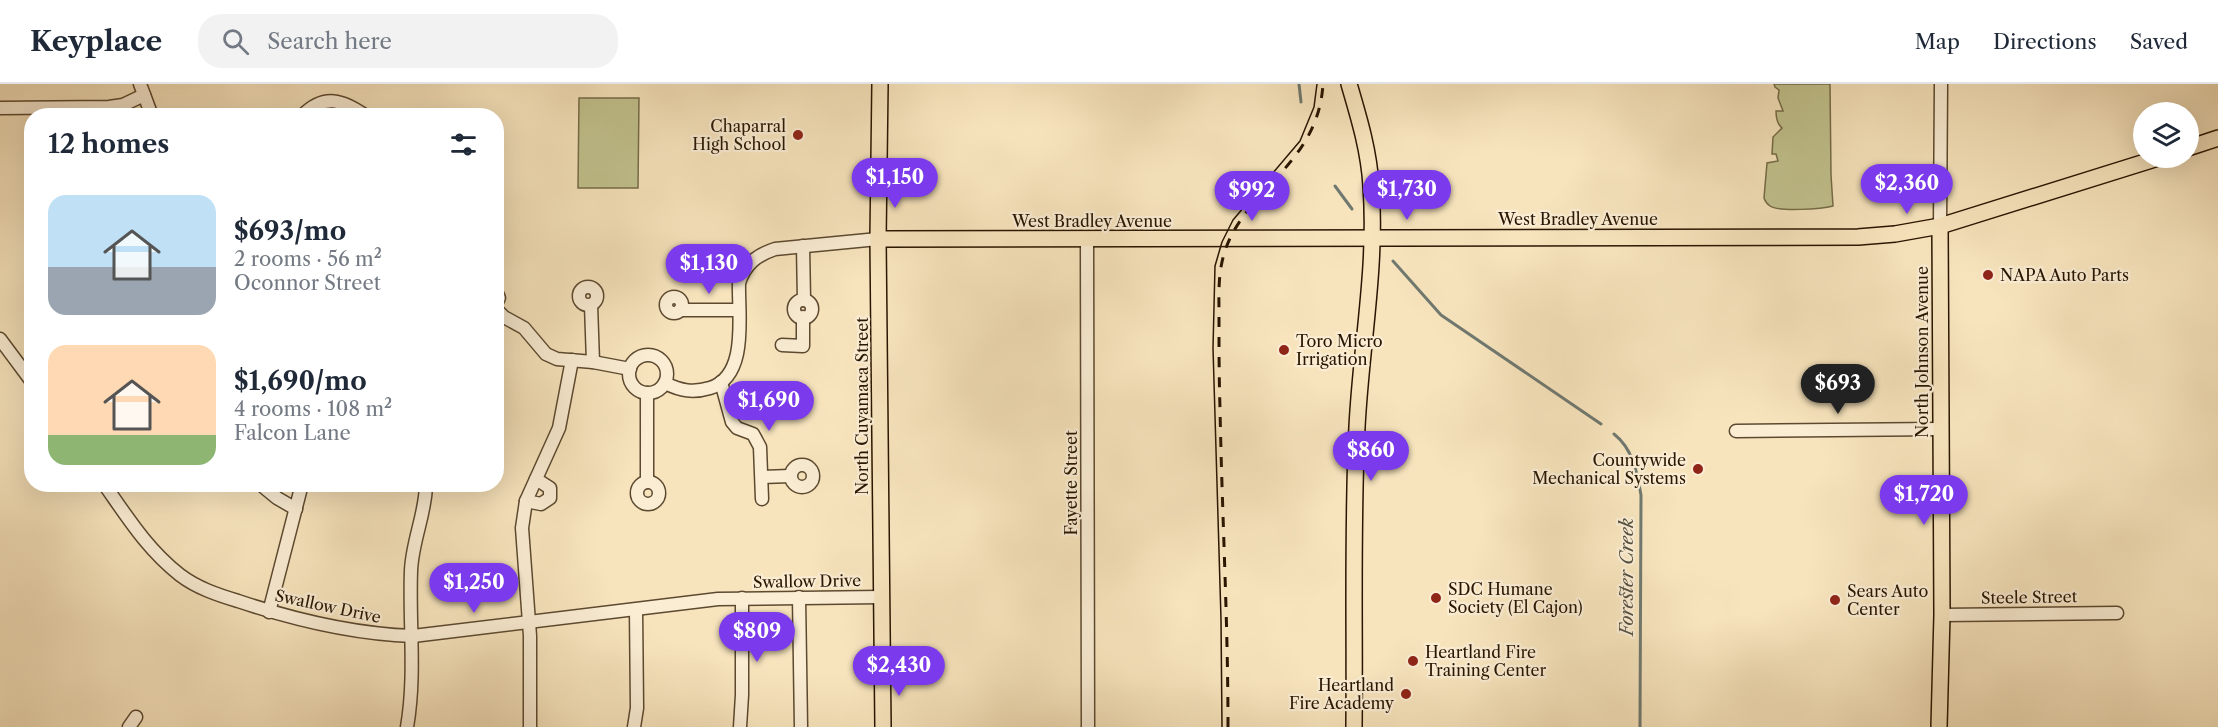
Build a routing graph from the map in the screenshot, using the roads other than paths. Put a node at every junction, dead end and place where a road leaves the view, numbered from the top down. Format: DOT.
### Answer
graph roads {
  1 [pos="880,84"];
  2 [pos="1349,84"];
  3 [pos="1941,84"];
  4 [pos="142,89"];
  5 [pos="0,108"];
  6 [pos="93,108"];
  7 [pos="149,108"];
  8 [pos="311,108"];
  9 [pos="355,108"];
  10 [pos="24,110"];
  11 [pos="2218,138"];
  12 [pos="2199,144"];
  13 [pos="2133,166"];
  14 [pos="1940,226"];
  15 [pos="1373,238"];
  16 [pos="878,239"];
  17 [pos="1087,239"];
  18 [pos="803,246"];
  19 [pos="591,305"];
  20 [pos="680,310"];
  21 [pos="738,310"];
  22 [pos="504,317"];
  23 [pos="0,339"];
  24 [pos="782,345"];
  25 [pos="572,360"];
  26 [pos="593,362"];
  27 [pos="24,369"];
  28 [pos="630,369"];
  29 [pos="722,382"];
  30 [pos="665,383"];
  31 [pos="647,393"];
  32 [pos="1940,429"];
  33 [pos="1736,431"];
  34 [pos="790,476"];
  35 [pos="762,477"];
  36 [pos="536,479"];
  37 [pos="647,482"];
  38 [pos="110,492"];
  39 [pos="270,492"];
  40 [pos="300,492"];
  41 [pos="424,492"];
  42 [pos="762,499"];
  43 [pos="526,501"];
  44 [pos="296,509"];
  45 [pos="800,597"];
  46 [pos="881,597"];
  47 [pos="742,598"];
  48 [pos="636,610"];
  49 [pos="269,612"];
  50 [pos="2117,613"];
  51 [pos="1942,615"];
  52 [pos="529,623"];
  53 [pos="412,636"];
  54 [pos="407,727"];
  55 [pos="530,727"];
  56 [pos="633,727"];
  57 [pos="740,727"];
  58 [pos="801,727"];
  59 [pos="883,727"];
  60 [pos="1088,727"];
  61 [pos="1354,727"];
  62 [pos="1939,727"];
  1 -- 16 [label="main road, North Cuyamaca Street"];
  2 -- 15 [label="main road"];
  3 -- 14 [label="street, North Johnson Avenue"];
  4 -- 6 [label="street"];
  4 -- 7 [label="street"];
  5 -- 10 [label="street"];
  8 -- 9 [label="street"];
  11 -- 12 [label="main road"];
  13 -- 14 [label="main road, West Bradley Avenue"];
  14 -- 15 [label="main road, West Bradley Avenue"];
  14 -- 32 [label="main road, North Johnson Avenue"];
  15 -- 17 [label="main road, West Bradley Avenue"];
  15 -- 61 [label="main road"];
  16 -- 17 [label="main road, West Bradley Avenue"];
  16 -- 18 [label="street"];
  16 -- 46 [label="main road, North Cuyamaca Street"];
  17 -- 60 [label="street, Fayette Street"];
  18 -- 21 [label="street"];
  18 -- 24 [label="street"];
  19 -- 26 [label="street"];
  20 -- 21 [label="street"];
  21 -- 29 [label="street"];
  22 -- 25 [label="street"];
  23 -- 27 [label="street"];
  25 -- 26 [label="street"];
  25 -- 36 [label="street"];
  26 -- 28 [label="street"];
  28 -- 30 [label="street"];
  28 -- 31 [label="street"];
  29 -- 30 [label="street"];
  29 -- 35 [label="street"];
  30 -- 31 [label="street"];
  31 -- 37 [label="street"];
  32 -- 33 [label="street"];
  32 -- 51 [label="main road, North Johnson Avenue"];
  34 -- 35 [label="street"];
  35 -- 42 [label="street"];
  36 -- 43 [label="street"];
  36 -- 43 [label="street"];
  38 -- 49 [label="street, Swallow Drive"];
  39 -- 44 [label="street"];
  40 -- 44 [label="street"];
  41 -- 53 [label="street"];
  43 -- 52 [label="street"];
  44 -- 49 [label="street"];
  45 -- 46 [label="street, Swallow Drive"];
  45 -- 47 [label="street, Swallow Drive"];
  45 -- 58 [label="street"];
  46 -- 59 [label="main road, North Cuyamaca Street"];
  47 -- 48 [label="street, Swallow Drive"];
  47 -- 57 [label="street"];
  48 -- 52 [label="street, Swallow Drive"];
  48 -- 56 [label="street"];
  49 -- 53 [label="street, Swallow Drive"];
  50 -- 51 [label="street, Steele Street"];
  51 -- 62 [label="main road, North Johnson Avenue"];
  52 -- 53 [label="street, Swallow Drive"];
  52 -- 55 [label="street"];
  53 -- 54 [label="street"];
}
